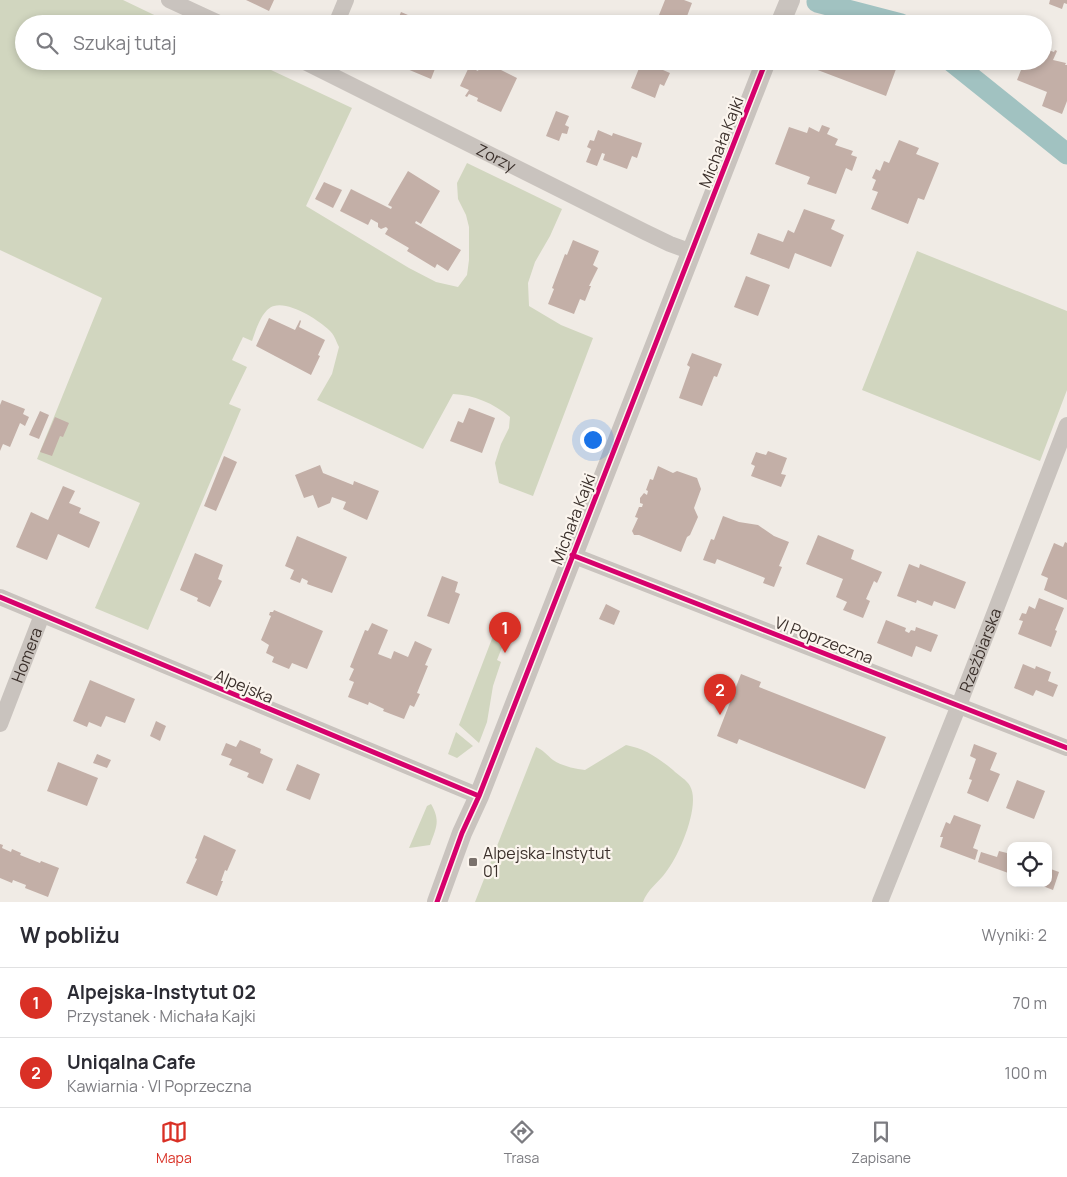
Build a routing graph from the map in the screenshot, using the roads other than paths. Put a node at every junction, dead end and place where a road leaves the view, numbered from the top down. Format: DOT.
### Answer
graph roads {
  1 [pos="169,0"];
  2 [pos="346,0"];
  3 [pos="790,0"];
  4 [pos="202,15"];
  5 [pos="340,15"];
  6 [pos="784,15"];
  7 [pos="330,70"];
  8 [pos="763,70"];
  9 [pos="692,252"];
  10 [pos="1067,425"];
  11 [pos="572,555"];
  12 [pos="0,597"];
  13 [pos="42,615"];
  14 [pos="958,705"];
  15 [pos="0,724"];
  16 [pos="1067,748"];
  17 [pos="479,796"];
  18 [pos="437,902"];
  19 [pos="880,902"];
  1 -- 4 [label="street"];
  2 -- 5 [label="street"];
  3 -- 6 [label="street"];
  7 -- 9 [label="street, Zorzy"];
  8 -- 9 [label="street, Michała Kajki"];
  9 -- 11 [label="street, Michała Kajki"];
  10 -- 14 [label="street, Rzeźbiarska"];
  11 -- 14 [label="street, VI Poprzeczna"];
  11 -- 17 [label="street, Michała Kajki"];
  12 -- 13 [label="street, Alpejska"];
  13 -- 15 [label="street, Homera"];
  13 -- 17 [label="street, Alpejska"];
  14 -- 16 [label="street, VI Poprzeczna"];
  14 -- 19 [label="street, Rzeźbiarska"];
  17 -- 18 [label="street, Michała Kajki"];
}
